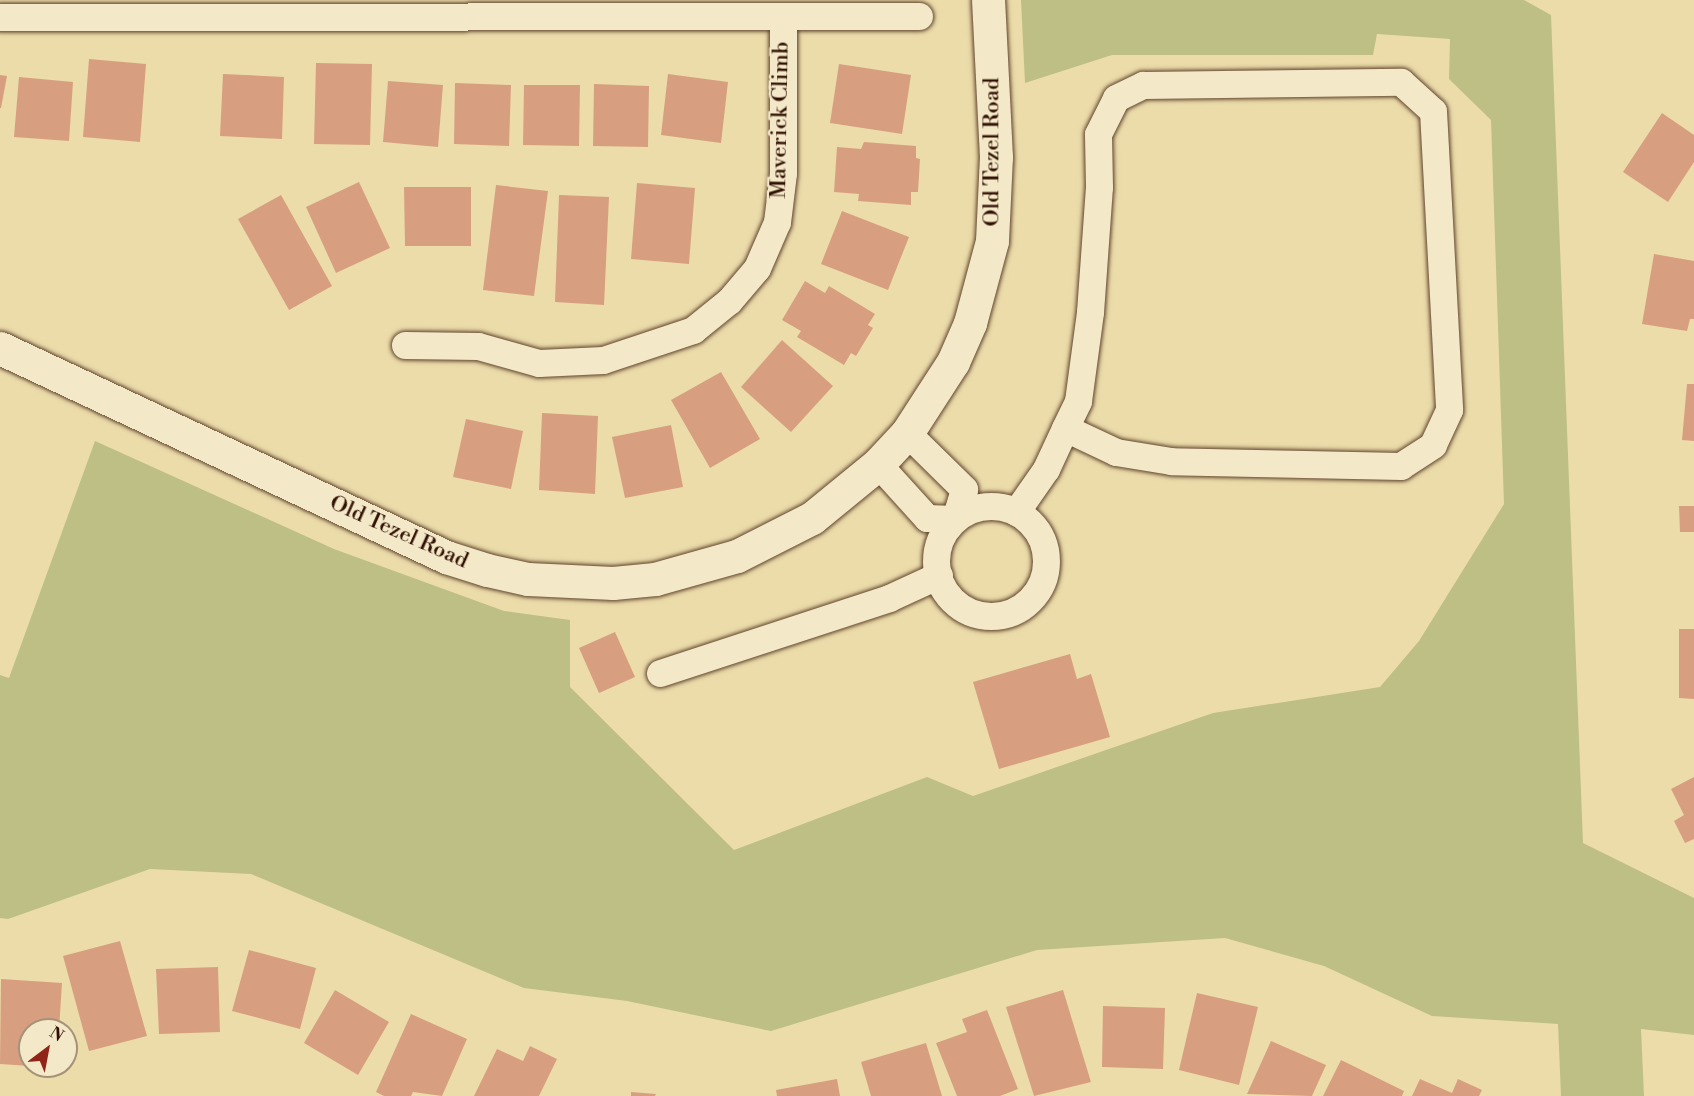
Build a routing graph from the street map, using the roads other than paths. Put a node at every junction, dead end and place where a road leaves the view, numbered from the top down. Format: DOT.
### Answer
graph roads {
  1 [pos="988,0"];
  2 [pos="0,16"];
  3 [pos="783,16"];
  4 [pos="919,16"];
  5 [pos="405,345"];
  6 [pos="0,348"];
  7 [pos="1065,428"];
  8 [pos="907,433"];
  9 [pos="878,464"];
  10 [pos="1016,512"];
  11 [pos="955,519"];
  12 [pos="939,575"];
  13 [pos="660,673"];
  1 -- 8 [label="street, Old Tezel Road"];
  2 -- 3 [label="street"];
  3 -- 4 [label="street"];
  3 -- 5 [label="street, Maverick Climb"];
  6 -- 9 [label="street, Old Tezel Road"];
  7 -- 7 [label="street"];
  7 -- 10 [label="street"];
  8 -- 9 [label="street, Old Tezel Road"];
  8 -- 11 [label="street"];
  9 -- 11 [label="street"];
  10 -- 11 [label="street"];
  10 -- 12 [label="street"];
  11 -- 12 [label="street"];
  12 -- 13 [label="street"];
}
